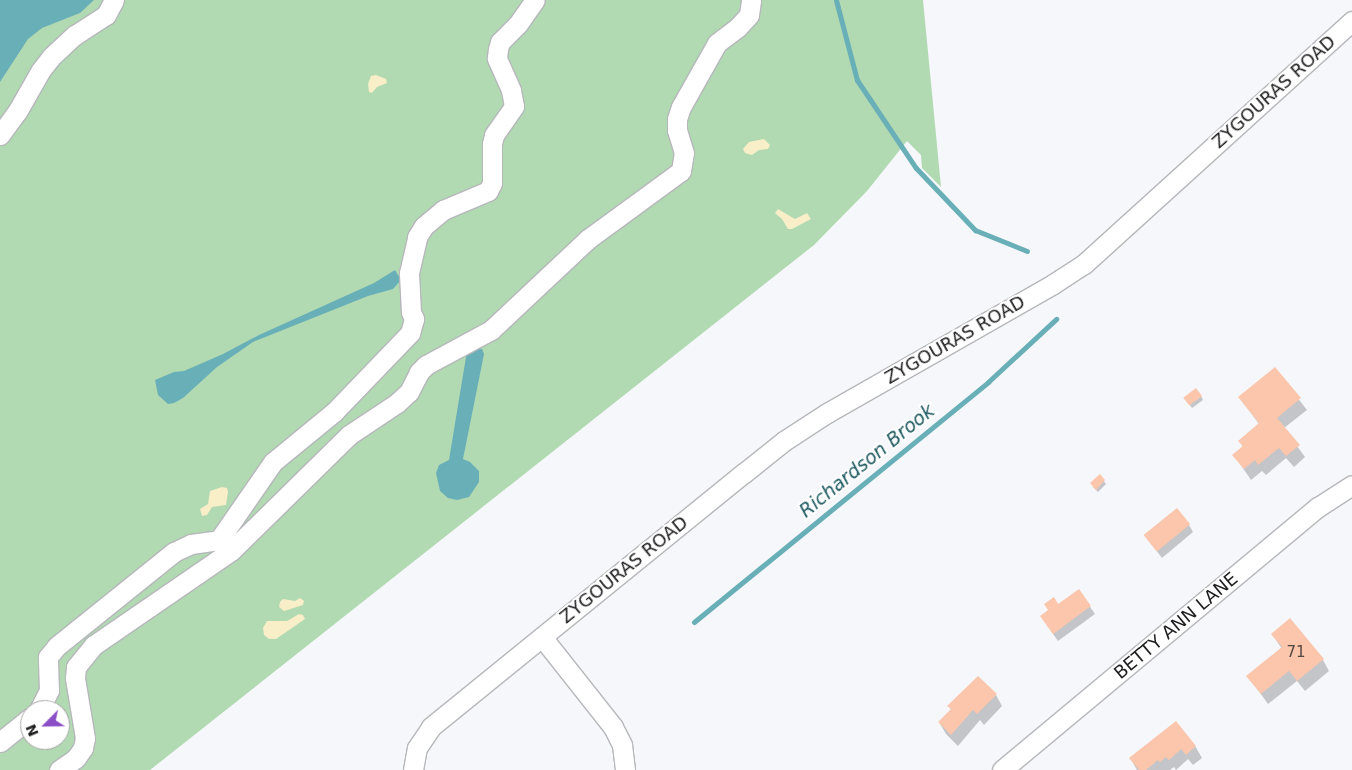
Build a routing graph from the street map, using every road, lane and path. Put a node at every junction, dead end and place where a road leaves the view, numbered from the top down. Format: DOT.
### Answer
graph roads {
  1 [pos="114,0"];
  2 [pos="535,0"];
  3 [pos="751,0"];
  4 [pos="1352,21"];
  5 [pos="0,135"];
  6 [pos="1352,485"];
  7 [pos="542,637"];
  8 [pos="44,700"];
  9 [pos="20,726"];
  10 [pos="0,742"];
  11 [pos="59,770"];
  12 [pos="413,770"];
  13 [pos="625,770"];
  14 [pos="1002,770"];
  1 -- 5 [label="street"];
  2 -- 8 [label="street"];
  3 -- 11 [label="street"];
  4 -- 7 [label="street, ZYGOURAS ROAD"];
  6 -- 14 [label="street, BETTY ANN LANE"];
  7 -- 12 [label="street, ZYGOURAS ROAD"];
  7 -- 13 [label="street"];
  9 -- 10 [label="street"];
}
